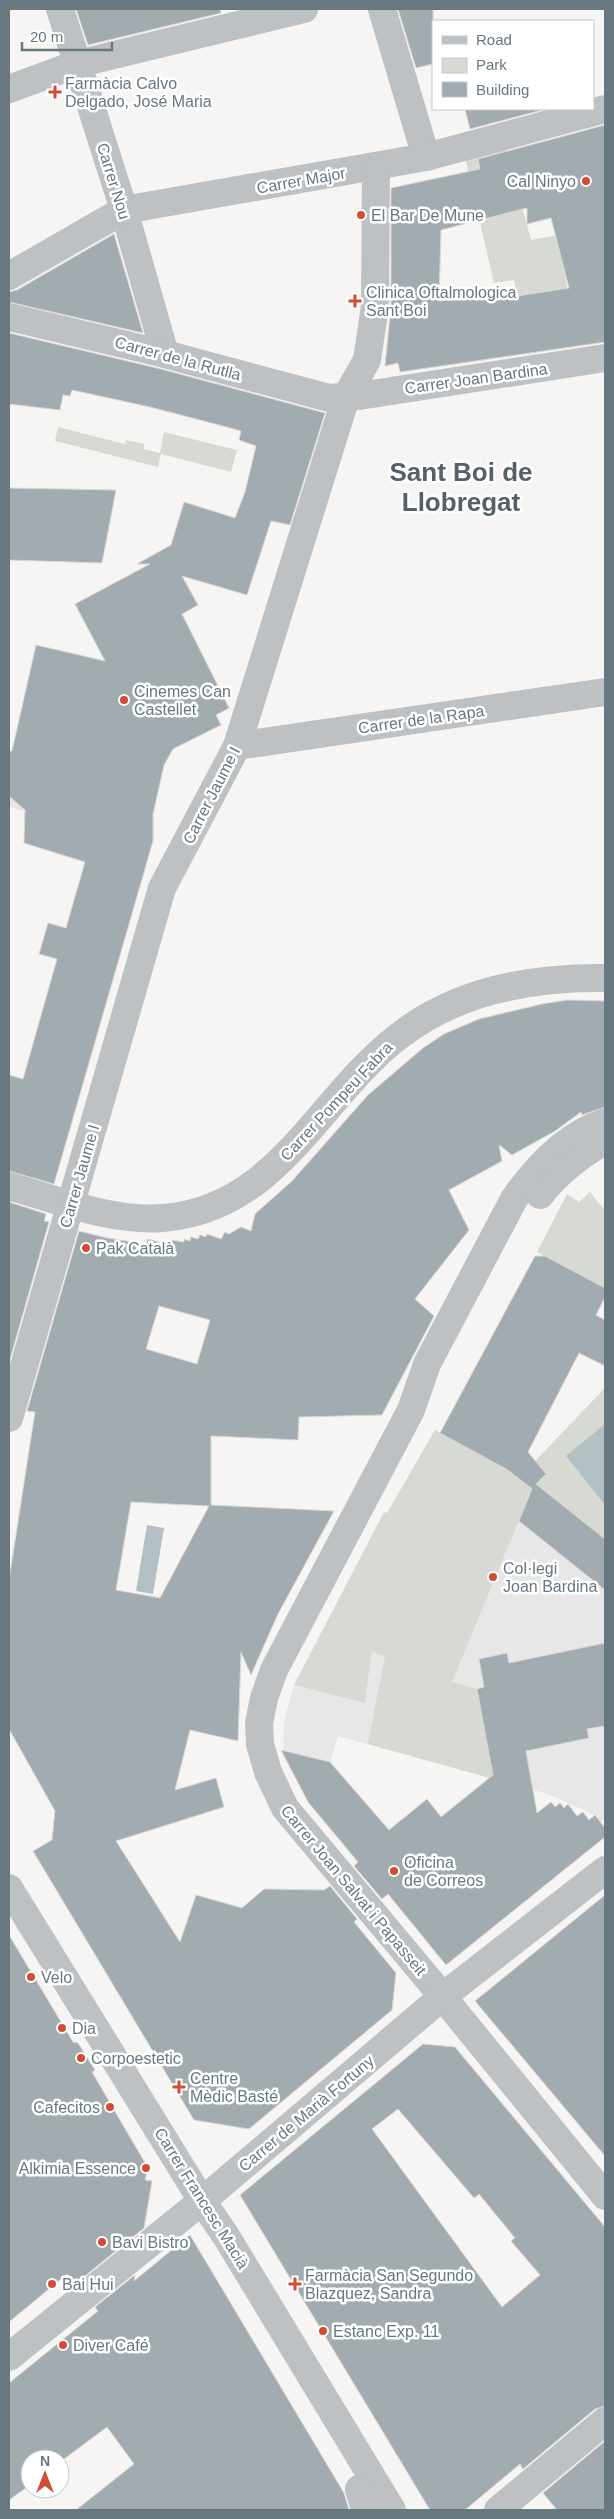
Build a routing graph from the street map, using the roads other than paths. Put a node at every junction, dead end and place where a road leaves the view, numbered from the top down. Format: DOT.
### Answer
graph roads {
  1 [pos="60,9"];
  2 [pos="304,9"];
  3 [pos="382,9"];
  4 [pos="77,64"];
  5 [pos="9,89"];
  6 [pos="605,109"];
  7 [pos="426,158"];
  8 [pos="376,166"];
  9 [pos="124,210"];
  10 [pos="9,276"];
  11 [pos="9,317"];
  12 [pos="165,354"];
  13 [pos="605,358"];
  14 [pos="346,398"];
  15 [pos="605,692"];
  16 [pos="237,746"];
  17 [pos="605,978"];
  18 [pos="605,1122"];
  19 [pos="605,1141"];
  20 [pos="9,1186"];
  21 [pos="70,1203"];
  22 [pos="411,1410"];
  23 [pos="9,1418"];
  24 [pos="605,1870"];
  25 [pos="9,1888"];
  26 [pos="442,1997"];
  27 [pos="605,2196"];
  28 [pos="202,2201"];
  29 [pos="9,2357"];
  30 [pos="605,2422"];
  31 [pos="392,2510"];
  32 [pos="498,2510"];
  1 -- 4 [label="street, Carrer Nou"];
  2 -- 4 [label="street"];
  3 -- 7 [label="street"];
  4 -- 5 [label="street"];
  4 -- 9 [label="street, Carrer Nou"];
  6 -- 7 [label="street, Carrer Major"];
  7 -- 8 [label="street, Carrer Major"];
  8 -- 9 [label="street, Carrer Major"];
  8 -- 14 [label="street, Carrer Jaume I"];
  9 -- 10 [label="street, Carrer Major"];
  9 -- 12 [label="street, Carrer Nou"];
  11 -- 12 [label="street, Carrer de la Rutlla"];
  12 -- 14 [label="street, Carrer de la Rutlla"];
  13 -- 14 [label="street, Carrer Joan Bardina"];
  14 -- 16 [label="street, Carrer Jaume I"];
  15 -- 16 [label="street, Carrer de la Rapa"];
  16 -- 21 [label="street, Carrer Jaume I"];
  17 -- 21 [label="street, Carrer Pompeu Fabra"];
  18 -- 22 [label="street, Carrer Joan Salvat i Papasseit"];
  19 -- 22 [label="street, Carrer Joan Salvat i Papasseit"];
  20 -- 21 [label="street, Carrer Pompeu Fabra"];
  21 -- 23 [label="street, Carrer Jaume I"];
  22 -- 26 [label="street, Carrer Joan Salvat i Papasseit"];
  24 -- 26 [label="street, Carrer de Marià Fortuny"];
  25 -- 28 [label="street, Carrer Francesc Macià"];
  26 -- 27 [label="street, Carrer Joan Salvat i Papasseit"];
  26 -- 28 [label="street, Carrer de Marià Fortuny"];
  28 -- 29 [label="street, Carrer de Marià Fortuny"];
  28 -- 31 [label="street, Carrer Francesc Macià"];
  30 -- 32 [label="street"];
}
